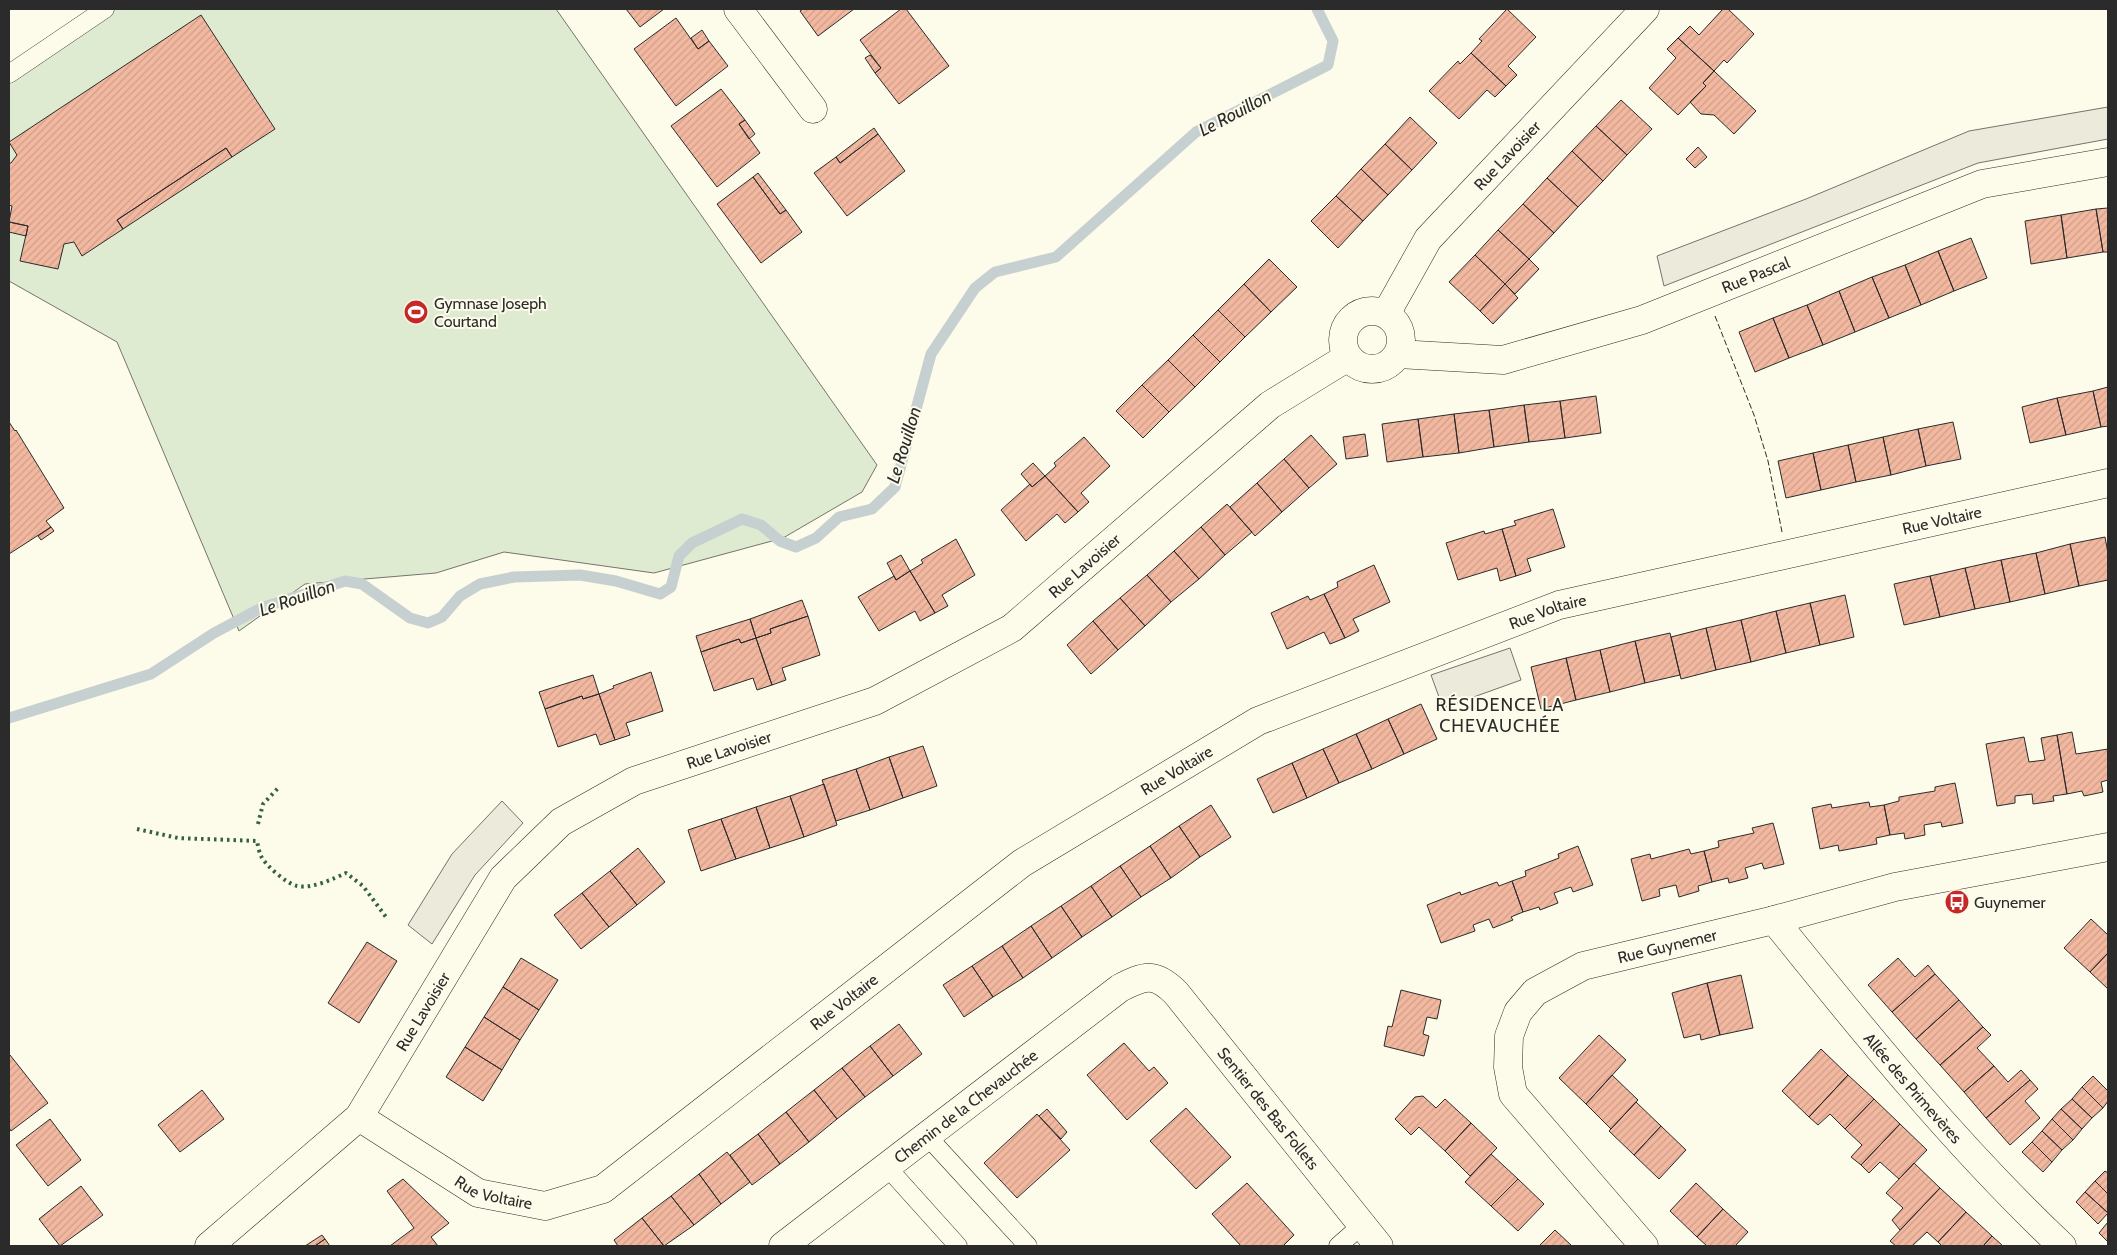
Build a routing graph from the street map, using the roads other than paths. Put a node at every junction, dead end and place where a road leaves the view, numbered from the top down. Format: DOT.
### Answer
graph roads {
  1 [pos="105,9"];
  2 [pos="738,9"];
  3 [pos="1645,9"];
  4 [pos="9,74"];
  5 [pos="813,109"];
  6 [pos="2108,162"];
  7 [pos="1386,314"];
  8 [pos="1398,354"];
  9 [pos="1348,357"];
  10 [pos="2108,483"];
  11 [pos="2108,847"];
  12 [pos="1774,920"];
  13 [pos="1153,976"];
  14 [pos="359,1117"];
  15 [pos="927,1136"];
  16 [pos="887,1167"];
  17 [pos="1362,1225"];
  18 [pos="209,1246"];
  19 [pos="783,1246"];
  20 [pos="958,1246"];
  21 [pos="1028,1246"];
  22 [pos="1338,1246"];
  23 [pos="1379,1246"];
  24 [pos="1644,1246"];
  25 [pos="2062,1246"];
  1 -- 4 [label="lane"];
  2 -- 5 [label="street"];
  3 -- 7 [label="street, Rue Lavoisier"];
  6 -- 8 [label="street, Rue Pascal"];
  7 -- 8 [label="street"];
  7 -- 9 [label="street"];
  8 -- 9 [label="street"];
  9 -- 14 [label="street, Rue Lavoisier"];
  10 -- 14 [label="street, Rue Voltaire"];
  11 -- 12 [label="street, Rue Guynemer"];
  12 -- 24 [label="street, Rue Guynemer"];
  12 -- 25 [label="street, Allée des Primevères"];
  13 -- 15 [label="street, Chemin de la Chevauchée"];
  13 -- 17 [label="street, Sentier des Bas Follets"];
  14 -- 18 [label="street, Rue Lavoisier"];
  15 -- 16 [label="street, Chemin de la Chevauchée"];
  15 -- 21 [label="lane"];
  16 -- 19 [label="street, Chemin de la Chevauchée"];
  16 -- 20 [label="lane"];
  17 -- 22 [label="lane"];
  17 -- 23 [label="street, Sentier des Bas Follets"];
}
